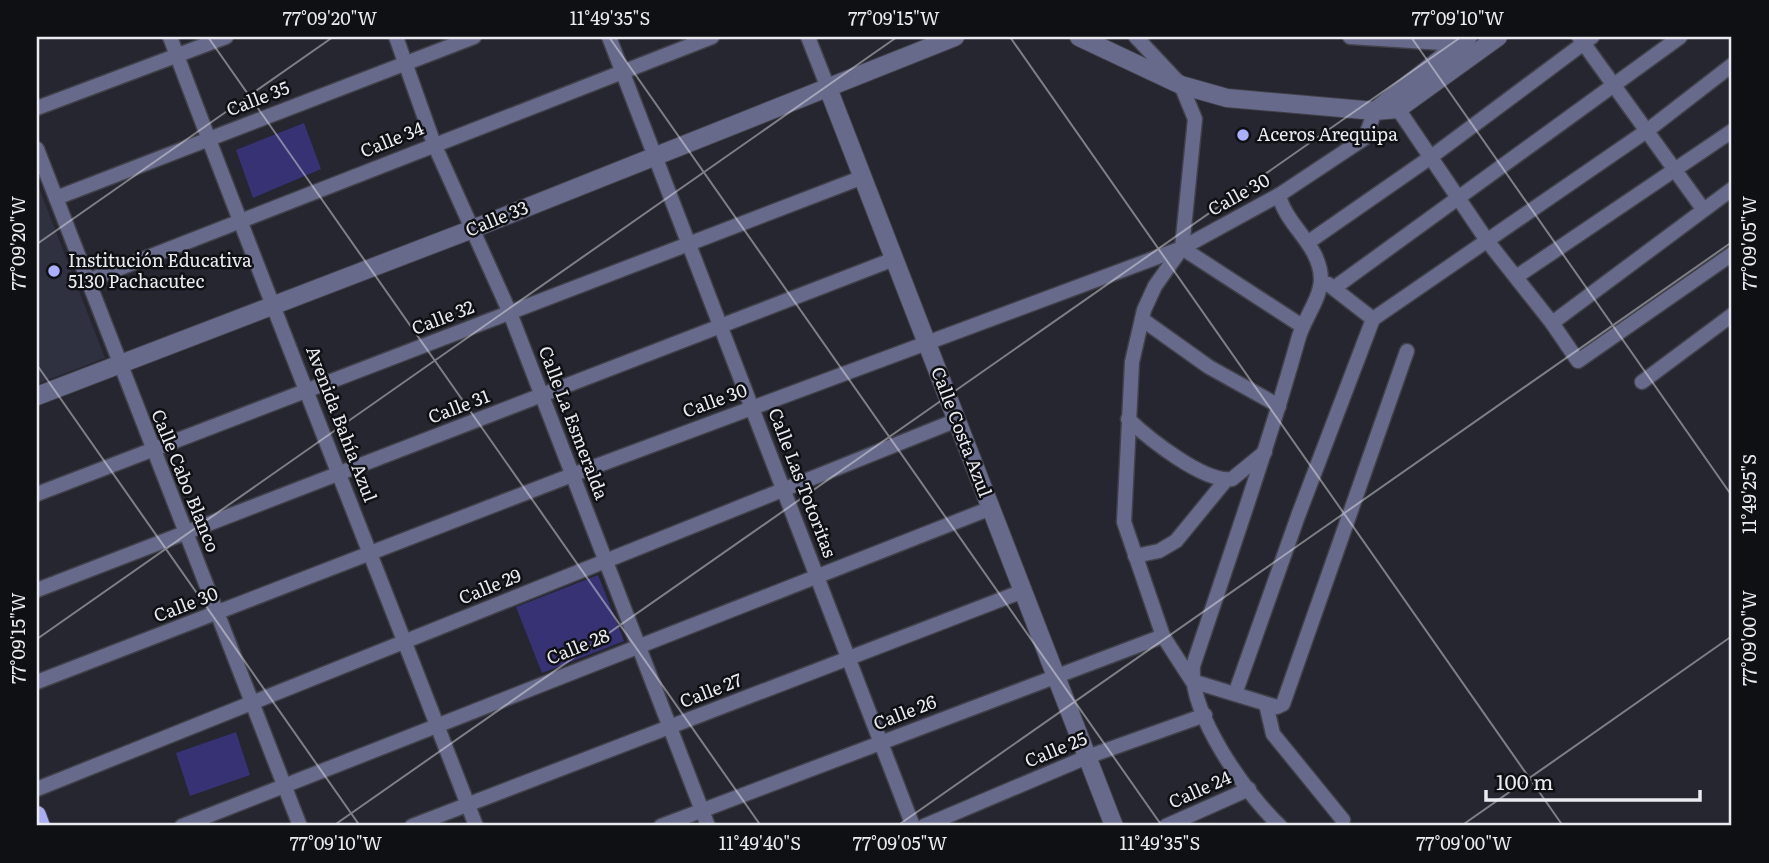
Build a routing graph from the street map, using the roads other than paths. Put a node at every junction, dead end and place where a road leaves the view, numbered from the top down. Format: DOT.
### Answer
graph roads {
  1 [pos="170,37"];
  2 [pos="226,37"];
  3 [pos="396,37"];
  4 [pos="474,37"];
  5 [pos="609,37"];
  6 [pos="712,37"];
  7 [pos="808,37"];
  8 [pos="955,37"];
  9 [pos="1079,37"];
  10 [pos="1136,37"];
  11 [pos="1350,37"];
  12 [pos="1498,37"];
  13 [pos="1680,37"];
  14 [pos="1584,39"];
  15 [pos="1465,46"];
  16 [pos="177,54"];
  17 [pos="407,63"];
  18 [pos="1732,65"];
  19 [pos="623,73"];
  20 [pos="1181,85"];
  21 [pos="1616,85"];
  22 [pos="828,88"];
  23 [pos="37,108"];
  24 [pos="1398,109"];
  25 [pos="1375,111"];
  26 [pos="1648,130"];
  27 [pos="1732,131"];
  28 [pos="207,139"];
  29 [pos="434,144"];
  30 [pos="37,149"];
  31 [pos="654,155"];
  32 [pos="1432,157"];
  33 [pos="1676,171"];
  34 [pos="863,177"];
  35 [pos="1732,189"];
  36 [pos="1279,195"];
  37 [pos="56,198"];
  38 [pos="1461,198"];
  39 [pos="1703,209"];
  40 [pos="240,222"];
  41 [pos="470,230"];
  42 [pos="1310,241"];
  43 [pos="1488,242"];
  44 [pos="689,244"];
  45 [pos="1182,248"];
  46 [pos="1732,254"];
  47 [pos="894,259"];
  48 [pos="1516,277"];
  49 [pos="1321,279"];
  50 [pos="87,281"];
  51 [pos="1334,288"];
  52 [pos="273,305"];
  53 [pos="510,313"];
  54 [pos="1732,315"];
  55 [pos="1373,319"];
  56 [pos="1143,320"];
  57 [pos="1552,323"];
  58 [pos="720,326"];
  59 [pos="1302,326"];
  60 [pos="926,342"];
  61 [pos="1407,351"];
  62 [pos="118,363"];
  63 [pos="1642,382"];
  64 [pos="308,390"];
  65 [pos="541,395"];
  66 [pos="37,396"];
  67 [pos="1279,406"];
  68 [pos="752,408"];
  69 [pos="1128,419"];
  70 [pos="957,421"];
  71 [pos="152,450"];
  72 [pos="1266,451"];
  73 [pos="340,473"];
  74 [pos="572,475"];
  75 [pos="1226,480"];
  76 [pos="783,490"];
  77 [pos="37,494"];
  78 [pos="991,508"];
  79 [pos="185,532"];
  80 [pos="371,554"];
  81 [pos="1135,556"];
  82 [pos="606,561"];
  83 [pos="817,578"];
  84 [pos="37,590"];
  85 [pos="1023,591"];
  86 [pos="218,614"];
  87 [pos="1163,636"];
  88 [pos="405,642"];
  89 [pos="638,645"];
  90 [pos="848,659"];
  91 [pos="1056,676"];
  92 [pos="1192,681"];
  93 [pos="37,682"];
  94 [pos="1235,694"];
  95 [pos="252,703"];
  96 [pos="1266,704"];
  97 [pos="1205,715"];
  98 [pos="437,724"];
  99 [pos="670,727"];
  100 [pos="881,743"];
  101 [pos="1087,757"];
  102 [pos="285,787"];
  103 [pos="37,789"];
  104 [pos="1250,789"];
  105 [pos="468,805"];
  106 [pos="702,809"];
  107 [pos="37,816"];
  108 [pos="1343,820"];
  109 [pos="41,826"];
  110 [pos="181,826"];
  111 [pos="300,826"];
  112 [pos="412,826"];
  113 [pos="476,826"];
  114 [pos="661,826"];
  115 [pos="708,826"];
  116 [pos="913,826"];
  117 [pos="923,826"];
  118 [pos="1114,826"];
  119 [pos="1166,826"];
  120 [pos="1280,826"];
  1 -- 16 [label="street, Avenida Bahía Azul"];
  2 -- 16 [label="street"];
  3 -- 17 [label="street, Calle La Esmeralda"];
  4 -- 17 [label="street, Calle 35"];
  5 -- 19 [label="street, Calle Las Totoritas"];
  6 -- 19 [label="street, Calle 34"];
  7 -- 22 [label="street, Calle Costa Azul"];
  8 -- 22 [label="street, Calle 33"];
  9 -- 20 [label="street"];
  10 -- 20 [label="street"];
  11 -- 15 [label="street"];
  12 -- 15 [label="street"];
  13 -- 21 [label="street"];
  14 -- 21 [label="street"];
  14 -- 32 [label="street"];
  15 -- 24 [label="street"];
  15 -- 25 [label="street"];
  16 -- 23 [label="street"];
  16 -- 28 [label="street, Avenida Bahía Azul"];
  17 -- 28 [label="street, Calle 35"];
  17 -- 29 [label="street, Calle La Esmeralda"];
  18 -- 26 [label="street"];
  19 -- 29 [label="street, Calle 34"];
  19 -- 31 [label="street, Calle Las Totoritas"];
  20 -- 25 [label="street"];
  20 -- 45 [label="street"];
  21 -- 26 [label="street"];
  21 -- 38 [label="street"];
  22 -- 31 [label="street, Calle 33"];
  22 -- 34 [label="street, Calle Costa Azul"];
  24 -- 25 [label="street"];
  24 -- 32 [label="street"];
  25 -- 36 [label="street, Calle 30"];
  26 -- 33 [label="street"];
  26 -- 43 [label="street"];
  27 -- 33 [label="street"];
  28 -- 37 [label="street, Calle 35"];
  28 -- 40 [label="street, Avenida Bahía Azul"];
  29 -- 40 [label="street, Calle 34"];
  29 -- 41 [label="street, Calle La Esmeralda"];
  30 -- 37 [label="street, Calle Cabo Blanco"];
  31 -- 41 [label="street, Calle 33"];
  31 -- 44 [label="street, Calle Las Totoritas"];
  32 -- 38 [label="street"];
  32 -- 42 [label="street"];
  33 -- 39 [label="street"];
  33 -- 48 [label="street"];
  34 -- 44 [label="street, Calle 32"];
  34 -- 47 [label="street, Calle Costa Azul"];
  35 -- 39 [label="street"];
  36 -- 42 [label="street"];
  36 -- 45 [label="street, Calle 30"];
  37 -- 50 [label="street, Calle Cabo Blanco"];
  38 -- 43 [label="street"];
  38 -- 51 [label="street"];
  39 -- 57 [label="street"];
  40 -- 50 [label="street, Calle 34"];
  40 -- 52 [label="street, Avenida Bahía Azul"];
  41 -- 52 [label="street, Calle 33"];
  41 -- 53 [label="street, Calle La Esmeralda"];
  42 -- 49 [label="street"];
  43 -- 48 [label="street"];
  43 -- 55 [label="street"];
  44 -- 53 [label="street, Calle 32"];
  44 -- 58 [label="street, Calle Las Totoritas"];
  45 -- 56 [label="street"];
  45 -- 59 [label="street"];
  45 -- 60 [label="street, Calle 30"];
  46 -- 57 [label="street"];
  47 -- 58 [label="street, Calle 31"];
  47 -- 60 [label="street, Calle Costa Azul"];
  48 -- 57 [label="street"];
  49 -- 51 [label="street"];
  49 -- 59 [label="street"];
  50 -- 62 [label="street, Calle Cabo Blanco"];
  51 -- 55 [label="street"];
  52 -- 62 [label="street, Calle 33"];
  52 -- 64 [label="street, Avenida Bahía Azul"];
  53 -- 64 [label="street, Calle 32"];
  53 -- 65 [label="street, Calle La Esmeralda"];
  54 -- 63 [label="street"];
  55 -- 94 [label="street"];
  56 -- 67 [label="street"];
  56 -- 69 [label="street"];
  58 -- 65 [label="street, Calle 31"];
  58 -- 68 [label="street, Calle Las Totoritas"];
  59 -- 67 [label="street"];
  60 -- 68 [label="street, Calle 30"];
  60 -- 70 [label="street, Calle Costa Azul"];
  61 -- 96 [label="street"];
  62 -- 66 [label="street, Calle 33"];
  62 -- 71 [label="street, Calle Cabo Blanco"];
  64 -- 71 [label="street, Calle 32"];
  64 -- 73 [label="street, Avenida Bahía Azul"];
  65 -- 73 [label="street, Calle 31"];
  65 -- 74 [label="street, Calle La Esmeralda"];
  67 -- 72 [label="street"];
  68 -- 74 [label="street, Calle 30"];
  68 -- 76 [label="street, Calle Las Totoritas"];
  69 -- 75 [label="street"];
  69 -- 81 [label="street"];
  70 -- 76 [label="street, Calle 29"];
  70 -- 78 [label="street, Calle Costa Azul"];
  71 -- 77 [label="street, Calle 32"];
  71 -- 79 [label="street, Calle Cabo Blanco"];
  72 -- 75 [label="street"];
  72 -- 92 [label="street"];
  73 -- 79 [label="street, Calle 31"];
  73 -- 80 [label="street, Avenida Bahía Azul"];
  74 -- 80 [label="street, Calle 30"];
  74 -- 82 [label="street, Calle La Esmeralda"];
  75 -- 81 [label="street"];
  76 -- 82 [label="street, Calle 29"];
  76 -- 83 [label="street, Calle Las Totoritas"];
  78 -- 83 [label="street, Calle 28"];
  78 -- 85 [label="street, Calle Costa Azul"];
  79 -- 84 [label="street, Calle 31"];
  79 -- 86 [label="street, Calle Cabo Blanco"];
  80 -- 86 [label="street, Calle 30"];
  80 -- 88 [label="street, Avenida Bahía Azul"];
  81 -- 87 [label="street"];
  82 -- 88 [label="street, Calle 29"];
  82 -- 89 [label="street, Calle La Esmeralda"];
  83 -- 89 [label="street, Calle 28"];
  83 -- 90 [label="street, Calle Las Totoritas"];
  85 -- 90 [label="street, Calle 27"];
  85 -- 91 [label="street, Calle Costa Azul"];
  86 -- 93 [label="street, Calle 30"];
  86 -- 95 [label="street, Calle Cabo Blanco"];
  87 -- 91 [label="street, Calle 26"];
  87 -- 92 [label="street"];
  88 -- 95 [label="street, Calle 29"];
  88 -- 98 [label="street, Avenida Bahía Azul"];
  89 -- 98 [label="street, Calle 28"];
  89 -- 99 [label="street, Calle La Esmeralda"];
  90 -- 99 [label="street, Calle 27"];
  90 -- 100 [label="street, Calle Las Totoritas"];
  91 -- 100 [label="street, Calle 26"];
  91 -- 101 [label="street, Calle Costa Azul"];
  92 -- 94 [label="street"];
  92 -- 97 [label="street"];
  94 -- 96 [label="street"];
  95 -- 102 [label="street, Calle Cabo Blanco"];
  95 -- 103 [label="street, Calle 29"];
  96 -- 108 [label="street"];
  97 -- 101 [label="street, Calle 25"];
  97 -- 104 [label="street"];
  98 -- 102 [label="street, Calle 28"];
  98 -- 105 [label="street, Avenida Bahía Azul"];
  99 -- 105 [label="street, Calle 27"];
  99 -- 106 [label="street, Calle La Esmeralda"];
  100 -- 106 [label="street, Calle 26"];
  100 -- 116 [label="street, Calle Las Totoritas"];
  101 -- 117 [label="street, Calle 25"];
  101 -- 118 [label="street, Calle Costa Azul"];
  102 -- 110 [label="street, Calle 28"];
  102 -- 111 [label="street, Calle Cabo Blanco"];
  104 -- 119 [label="street, Calle 24"];
  104 -- 120 [label="street"];
  105 -- 112 [label="street, Calle 27"];
  105 -- 113 [label="street, Avenida Bahía Azul"];
  106 -- 114 [label="street, Calle 26"];
  106 -- 115 [label="street, Calle La Esmeralda"];
  107 -- 109 [label="main road"];
}
